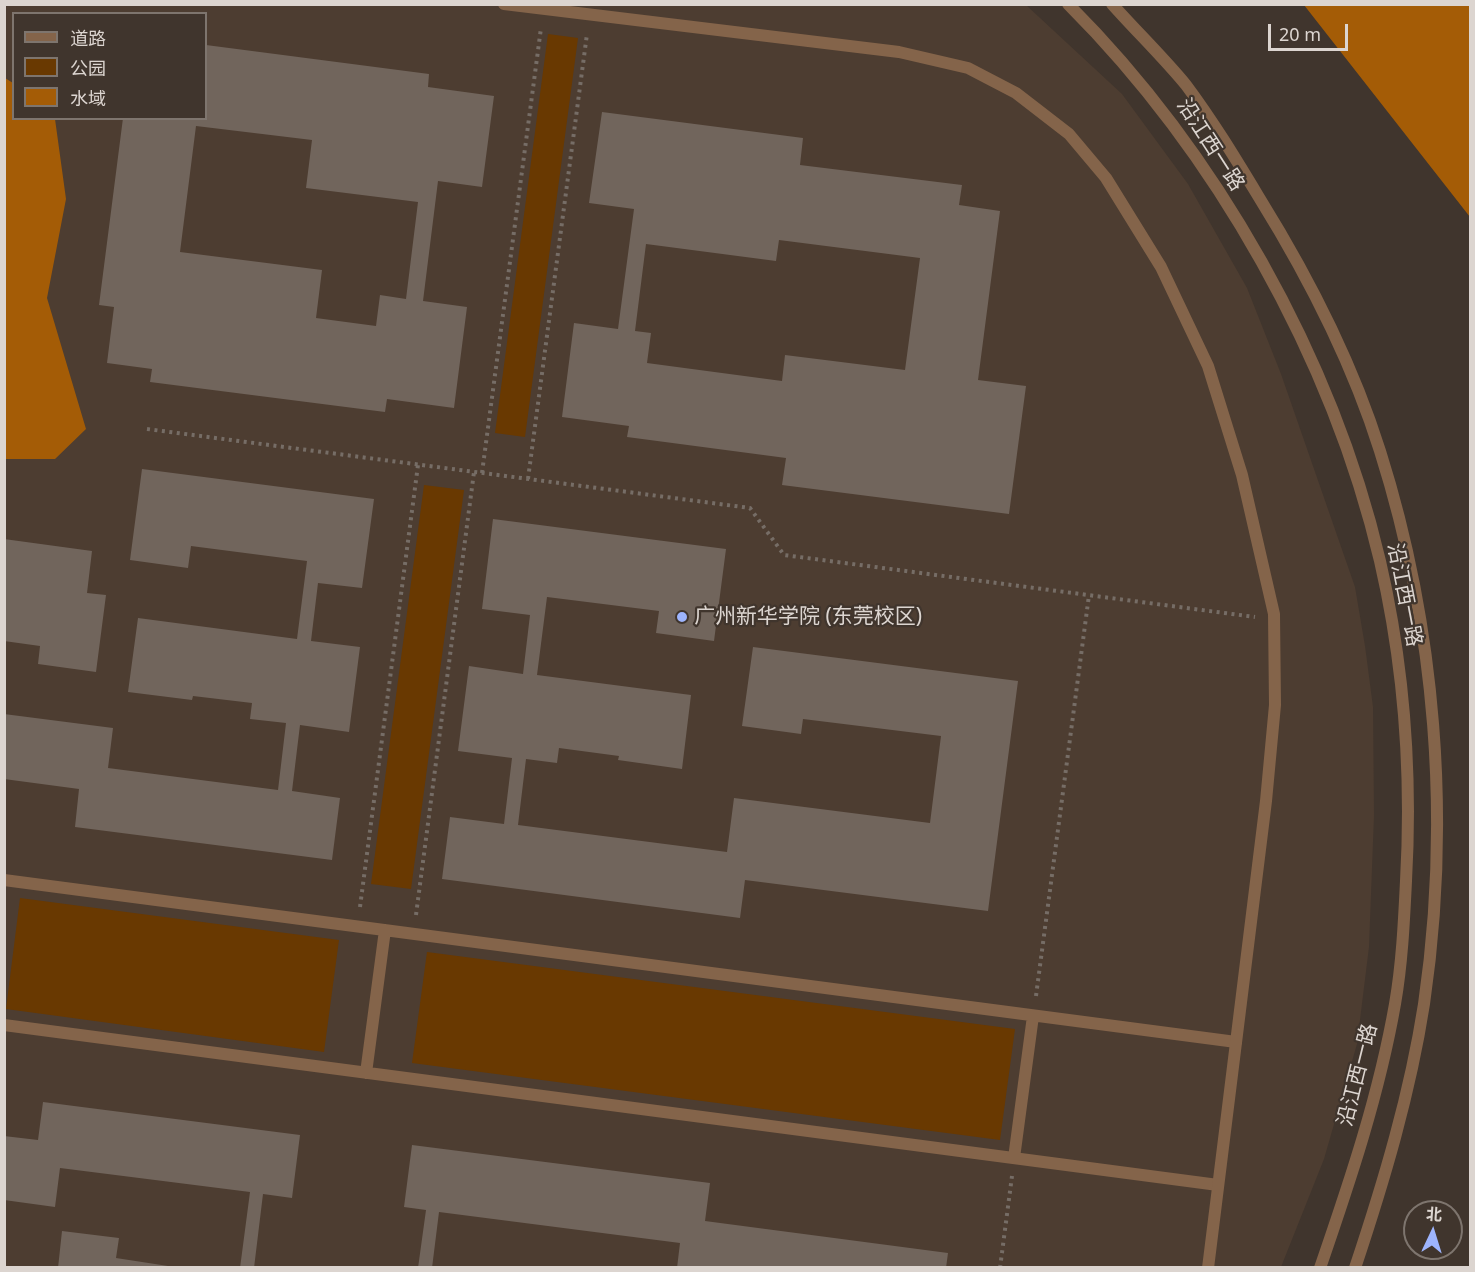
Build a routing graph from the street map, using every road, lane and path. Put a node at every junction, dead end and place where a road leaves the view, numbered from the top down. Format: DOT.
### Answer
graph roads {
  1 [pos="504,4"];
  2 [pos="1068,4"];
  3 [pos="1112,4"];
  4 [pos="543,9"];
  5 [pos="589,15"];
  6 [pos="147,429"];
  7 [pos="418,465"];
  8 [pos="474,472"];
  9 [pos="482,473"];
  10 [pos="528,479"];
  11 [pos="1089,595"];
  12 [pos="1274,620"];
  13 [pos="4,880"];
  14 [pos="357,926"];
  15 [pos="385,930"];
  16 [pos="413,933"];
  17 [pos="1033,1016"];
  18 [pos="4,1025"];
  19 [pos="1236,1042"];
  20 [pos="366,1073"];
  21 [pos="1014,1158"];
  22 [pos="1218,1185"];
  23 [pos="1000,1268"];
  24 [pos="1208,1268"];
  25 [pos="1320,1268"];
  26 [pos="1355,1268"];
  1 -- 4 [label="street"];
  2 -- 25 [label="street, 沿江西一路"];
  3 -- 26 [label="street, 沿江西一路"];
  4 -- 5 [label="street"];
  4 -- 9 [label="path"];
  5 -- 10 [label="path"];
  5 -- 12 [label="street"];
  6 -- 7 [label="path"];
  7 -- 8 [label="path"];
  7 -- 14 [label="path"];
  8 -- 9 [label="path"];
  8 -- 16 [label="path"];
  9 -- 10 [label="path"];
  10 -- 11 [label="path"];
  11 -- 12 [label="path"];
  11 -- 17 [label="path"];
  12 -- 19 [label="street"];
  13 -- 14 [label="street"];
  14 -- 15 [label="street"];
  15 -- 16 [label="street"];
  15 -- 20 [label="street"];
  16 -- 17 [label="street"];
  17 -- 19 [label="street"];
  17 -- 21 [label="street"];
  18 -- 20 [label="street"];
  19 -- 22 [label="street"];
  20 -- 21 [label="street"];
  21 -- 22 [label="street"];
  21 -- 23 [label="path"];
  22 -- 24 [label="street"];
}
